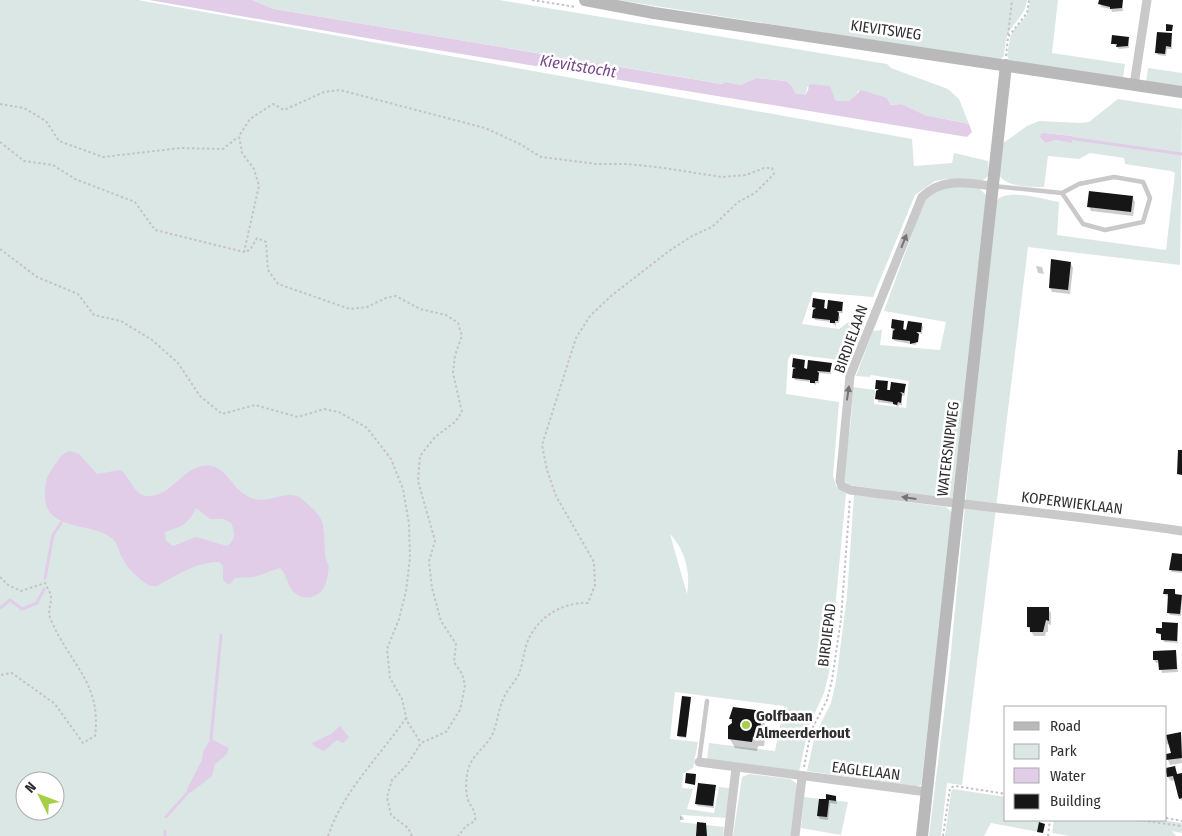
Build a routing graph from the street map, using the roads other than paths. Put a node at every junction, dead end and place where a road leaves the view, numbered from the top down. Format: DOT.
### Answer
graph roads {
  1 [pos="585,0"];
  2 [pos="1147,0"];
  3 [pos="1006,65"];
  4 [pos="1134,85"];
  5 [pos="1182,92"];
  6 [pos="992,186"];
  7 [pos="1062,193"];
  8 [pos="958,504"];
  9 [pos="1182,531"];
  10 [pos="707,701"];
  11 [pos="699,762"];
  12 [pos="736,768"];
  13 [pos="802,777"];
  14 [pos="927,792"];
  15 [pos="728,836"];
  16 [pos="795,836"];
  17 [pos="922,836"];
  1 -- 3 [label="street, KIEVITSWEG"];
  2 -- 4 [label="street"];
  3 -- 4 [label="street, KIEVITSWEG"];
  3 -- 6 [label="street, WATERSNIPWEG"];
  4 -- 5 [label="street, KIEVITSWEG"];
  6 -- 7 [label="lane"];
  6 -- 8 [label="street, WATERSNIPWEG"];
  8 -- 6 [label="street, BIRDIELAAN, one-way"];
  7 -- 7 [label="lane"];
  8 -- 9 [label="street, KOPERWIEKLAAN"];
  8 -- 14 [label="street, WATERSNIPWEG"];
  10 -- 11 [label="lane, EAGLELAAN"];
  11 -- 12 [label="street, EAGLELAAN"];
  12 -- 13 [label="street, EAGLELAAN"];
  12 -- 15 [label="street"];
  13 -- 14 [label="street, EAGLELAAN"];
  13 -- 16 [label="street"];
  14 -- 17 [label="street, WATERSNIPWEG"];
}
